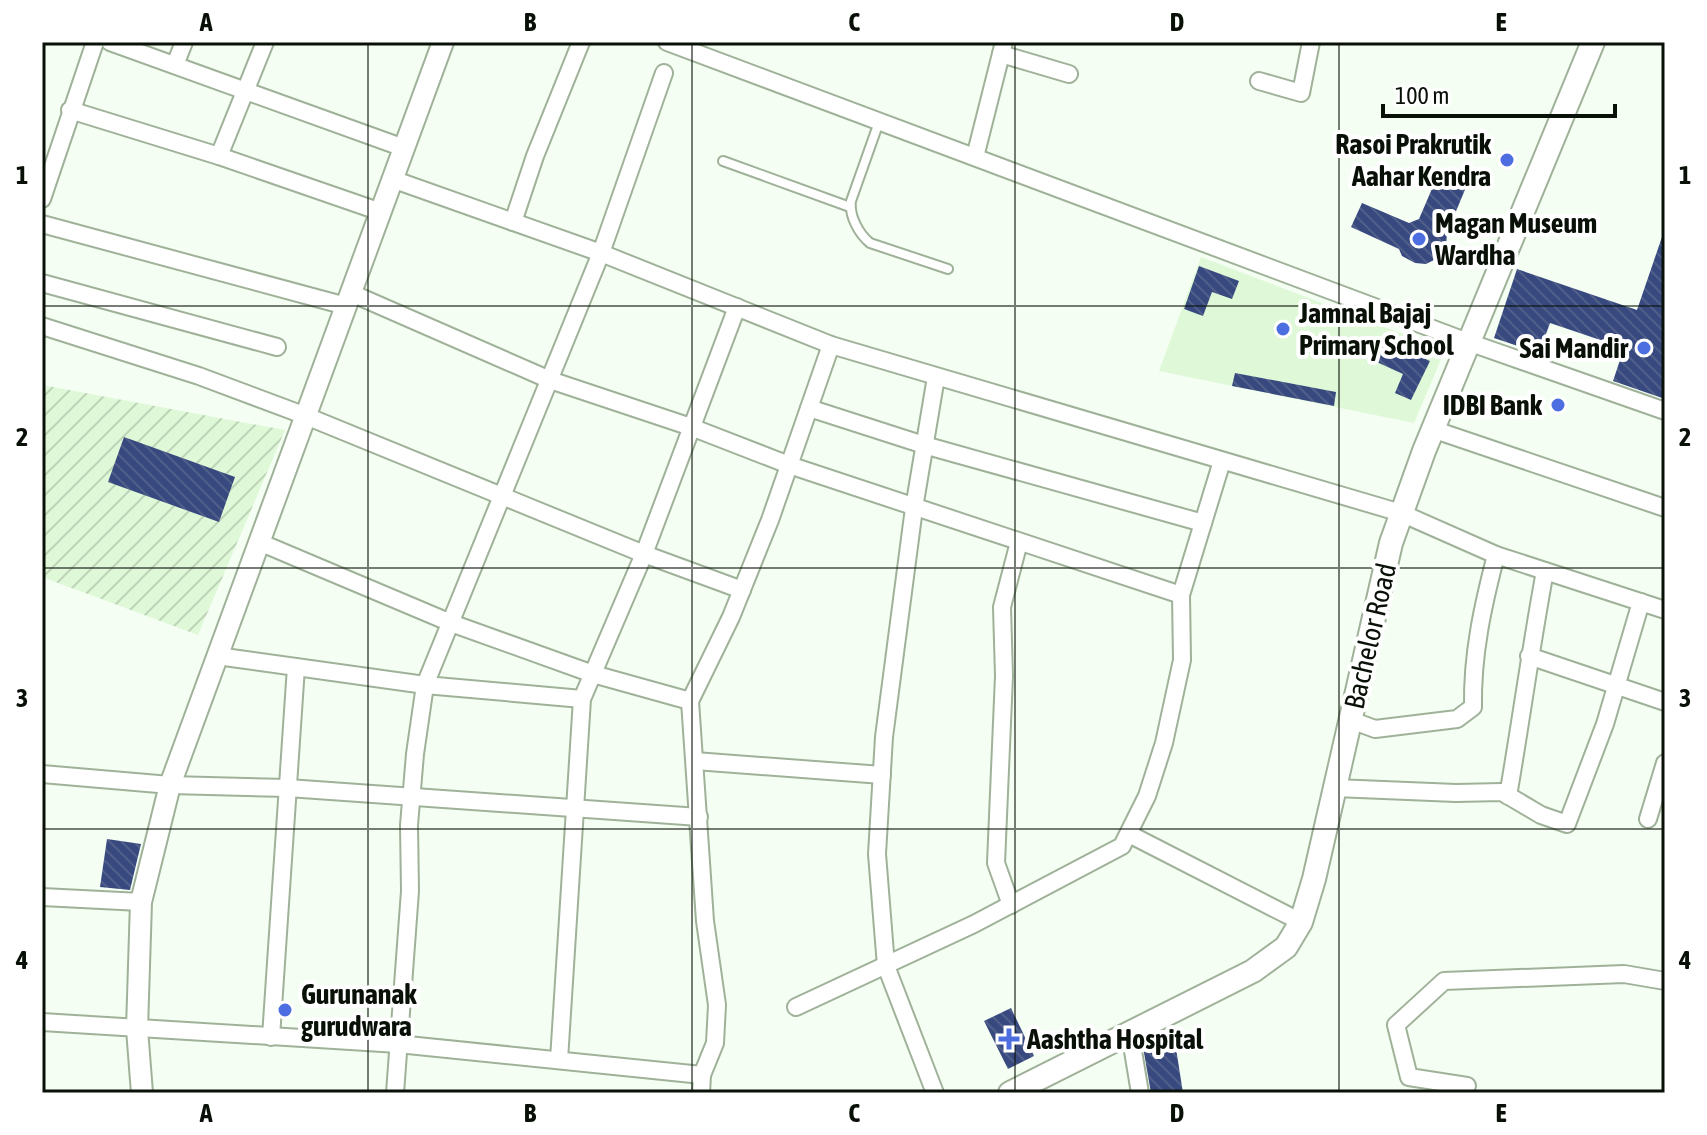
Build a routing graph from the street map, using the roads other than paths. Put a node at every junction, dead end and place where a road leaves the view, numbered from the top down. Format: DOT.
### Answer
graph roads {
  1 [pos="95,42"];
  2 [pos="110,42"];
  3 [pos="184,42"];
  4 [pos="265,42"];
  5 [pos="443,42"];
  6 [pos="581,42"];
  7 [pos="1311,42"];
  8 [pos="1593,42"];
  9 [pos="675,43"];
  10 [pos="1002,48"];
  11 [pos="175,65"];
  12 [pos="664,73"];
  13 [pos="1069,74"];
  14 [pos="1259,81"];
  15 [pos="246,91"];
  16 [pos="70,110"];
  17 [pos="879,122"];
  18 [pos="404,148"];
  19 [pos="219,156"];
  20 [pos="975,157"];
  21 [pos="723,161"];
  22 [pos="392,179"];
  23 [pos="42,199"];
  24 [pos="850,207"];
  25 [pos="381,212"];
  26 [pos="513,222"];
  27 [pos="42,224"];
  28 [pos="601,253"];
  29 [pos="948,269"];
  30 [pos="42,283"];
  31 [pos="348,300"];
  32 [pos="737,307"];
  33 [pos="42,326"];
  34 [pos="1468,342"];
  35 [pos="831,345"];
  36 [pos="277,347"];
  37 [pos="936,377"];
  38 [pos="550,380"];
  39 [pos="809,408"];
  40 [pos="1665,411"];
  41 [pos="306,416"];
  42 [pos="691,427"];
  43 [pos="1432,429"];
  44 [pos="924,445"];
  45 [pos="1222,461"];
  46 [pos="789,465"];
  47 [pos="502,497"];
  48 [pos="914,508"];
  49 [pos="1665,508"];
  50 [pos="1401,513"];
  51 [pos="1203,523"];
  52 [pos="259,542"];
  53 [pos="1019,542"];
  54 [pos="644,554"];
  55 [pos="1496,555"];
  56 [pos="1545,571"];
  57 [pos="742,590"];
  58 [pos="1181,595"];
  59 [pos="1641,602"];
  60 [pos="1665,610"];
  61 [pos="451,623"];
  62 [pos="217,656"];
  63 [pos="1529,656"];
  64 [pos="296,667"];
  65 [pos="593,674"];
  66 [pos="425,685"];
  67 [pos="1616,685"];
  68 [pos="582,699"];
  69 [pos="690,701"];
  70 [pos="1665,702"];
  71 [pos="1351,720"];
  72 [pos="695,761"];
  73 [pos="1665,763"];
  74 [pos="42,774"];
  75 [pos="882,775"];
  76 [pos="170,785"];
  77 [pos="288,788"];
  78 [pos="1335,788"];
  79 [pos="411,796"];
  80 [pos="1508,796"];
  81 [pos="576,808"];
  82 [pos="699,817"];
  83 [pos="1648,819"];
  84 [pos="1129,834"];
  85 [pos="42,897"];
  86 [pos="141,902"];
  87 [pos="1011,905"];
  88 [pos="1301,922"];
  89 [pos="886,966"];
  90 [pos="1665,981"];
  91 [pos="796,1007"];
  92 [pos="42,1022"];
  93 [pos="137,1029"];
  94 [pos="1130,1033"];
  95 [pos="271,1037"];
  96 [pos="398,1044"];
  97 [pos="559,1060"];
  98 [pos="702,1075"];
  99 [pos="1467,1086"];
  100 [pos="142,1093"];
  101 [pos="395,1093"];
  102 [pos="701,1093"];
  103 [pos="935,1093"];
  104 [pos="1010,1093"];
  105 [pos="1140,1093"];
  1 -- 16 [label="street"];
  2 -- 11 [label="street"];
  3 -- 11 [label="street"];
  4 -- 15 [label="street"];
  5 -- 18 [label="street"];
  6 -- 26 [label="street"];
  7 -- 14 [label="street"];
  8 -- 34 [label="main road, Bachelor Road"];
  9 -- 17 [label="street"];
  10 -- 13 [label="street"];
  10 -- 20 [label="street"];
  11 -- 15 [label="street"];
  12 -- 28 [label="street"];
  15 -- 18 [label="street"];
  15 -- 19 [label="street"];
  16 -- 19 [label="street"];
  16 -- 23 [label="street"];
  17 -- 20 [label="street"];
  17 -- 24 [label="lane"];
  18 -- 22 [label="street"];
  19 -- 25 [label="street"];
  20 -- 34 [label="street"];
  21 -- 24 [label="lane"];
  22 -- 25 [label="street"];
  22 -- 26 [label="street"];
  24 -- 29 [label="lane"];
  25 -- 31 [label="street"];
  26 -- 28 [label="street"];
  27 -- 31 [label="street"];
  28 -- 32 [label="street"];
  28 -- 38 [label="street"];
  30 -- 36 [label="street"];
  31 -- 38 [label="street"];
  31 -- 41 [label="street"];
  32 -- 35 [label="street"];
  32 -- 42 [label="street"];
  33 -- 41 [label="street"];
  34 -- 40 [label="street"];
  34 -- 43 [label="main road, Bachelor Road"];
  35 -- 37 [label="street"];
  35 -- 39 [label="street"];
  37 -- 44 [label="street"];
  37 -- 45 [label="street"];
  38 -- 42 [label="street"];
  38 -- 47 [label="street"];
  39 -- 44 [label="street"];
  39 -- 46 [label="street"];
  41 -- 47 [label="street"];
  41 -- 52 [label="street"];
  42 -- 46 [label="street"];
  42 -- 54 [label="street"];
  43 -- 49 [label="street"];
  43 -- 50 [label="main road, Bachelor Road"];
  44 -- 48 [label="street"];
  44 -- 51 [label="street"];
  45 -- 50 [label="street"];
  45 -- 51 [label="street"];
  46 -- 48 [label="street"];
  46 -- 57 [label="street"];
  47 -- 54 [label="street"];
  47 -- 61 [label="street"];
  48 -- 53 [label="street"];
  48 -- 75 [label="street"];
  50 -- 55 [label="street"];
  50 -- 71 [label="main road, Bachelor Road"];
  51 -- 58 [label="street"];
  52 -- 61 [label="street"];
  52 -- 62 [label="street"];
  53 -- 58 [label="street"];
  53 -- 87 [label="street"];
  54 -- 57 [label="street"];
  54 -- 65 [label="street"];
  55 -- 56 [label="street"];
  55 -- 71 [label="street"];
  56 -- 59 [label="street"];
  56 -- 63 [label="street"];
  57 -- 69 [label="street"];
  58 -- 84 [label="street"];
  59 -- 60 [label="street"];
  59 -- 67 [label="street"];
  61 -- 65 [label="street"];
  61 -- 66 [label="street"];
  62 -- 64 [label="street"];
  62 -- 76 [label="street"];
  63 -- 67 [label="street"];
  63 -- 80 [label="street"];
  64 -- 66 [label="street"];
  64 -- 77 [label="street"];
  65 -- 68 [label="street"];
  65 -- 69 [label="street"];
  66 -- 68 [label="street"];
  66 -- 79 [label="street"];
  67 -- 70 [label="street"];
  67 -- 80 [label="street"];
  68 -- 81 [label="street"];
  69 -- 72 [label="street"];
  71 -- 78 [label="main road, Bachelor Road"];
  72 -- 75 [label="street"];
  72 -- 82 [label="street"];
  73 -- 83 [label="street"];
  74 -- 76 [label="street"];
  75 -- 89 [label="street"];
  76 -- 77 [label="street"];
  76 -- 86 [label="street"];
  77 -- 79 [label="street"];
  77 -- 95 [label="street"];
  78 -- 80 [label="street"];
  78 -- 88 [label="main road, Bachelor Road"];
  79 -- 81 [label="street"];
  79 -- 96 [label="street"];
  81 -- 82 [label="street"];
  81 -- 97 [label="street"];
  82 -- 98 [label="street"];
  84 -- 87 [label="street"];
  84 -- 88 [label="street"];
  85 -- 86 [label="street"];
  86 -- 93 [label="street"];
  87 -- 89 [label="street"];
  88 -- 94 [label="main road, Bachelor Road"];
  89 -- 91 [label="street"];
  89 -- 103 [label="street"];
  90 -- 99 [label="street"];
  92 -- 93 [label="street"];
  93 -- 95 [label="street"];
  93 -- 100 [label="street"];
  94 -- 104 [label="main road, Bachelor Road"];
  94 -- 105 [label="street"];
  95 -- 96 [label="street"];
  96 -- 97 [label="street"];
  96 -- 101 [label="street"];
  97 -- 98 [label="street"];
  98 -- 102 [label="street"];
}
